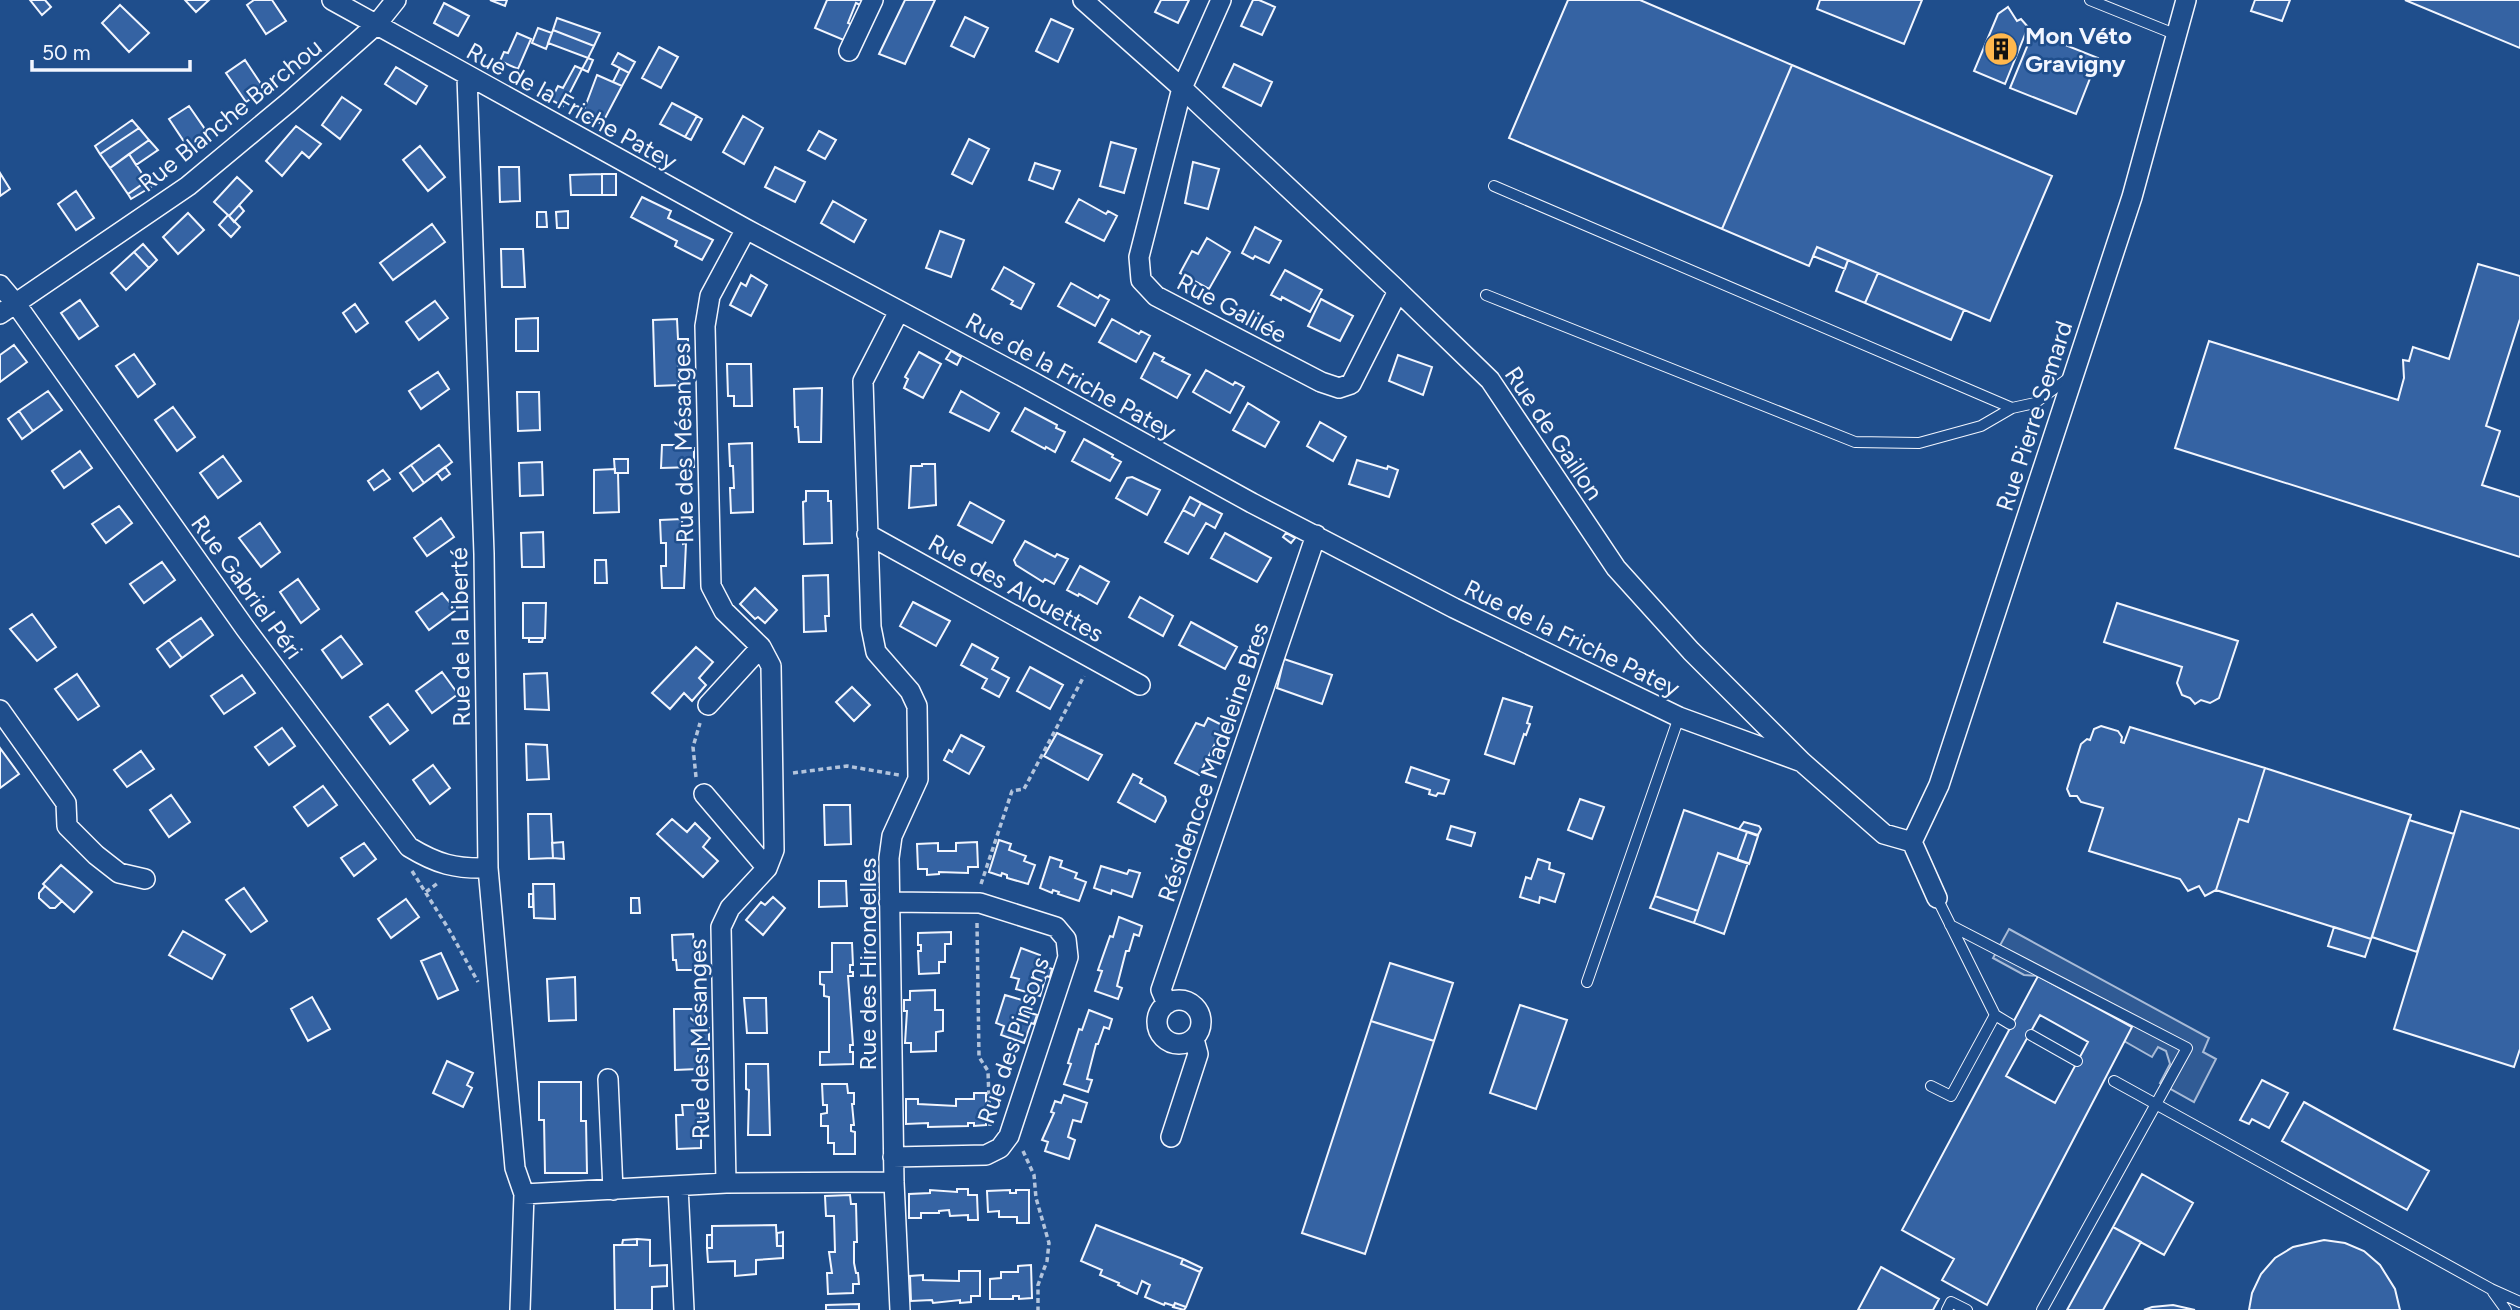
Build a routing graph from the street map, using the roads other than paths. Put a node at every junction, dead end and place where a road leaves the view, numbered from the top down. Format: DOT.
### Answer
graph roads {
  1 [pos="332,0"];
  2 [pos="396,0"];
  3 [pos="873,0"];
  4 [pos="1083,0"];
  5 [pos="1222,0"];
  6 [pos="2090,0"];
  7 [pos="2186,0"];
  8 [pos="376,25"];
  9 [pos="2177,34"];
  10 [pos="849,51"];
  11 [pos="467,76"];
  12 [pos="1182,88"];
  13 [pos="1494,186"];
  14 [pos="746,229"];
  15 [pos="0,285"];
  16 [pos="1398,291"];
  17 [pos="1486,295"];
  18 [pos="8,309"];
  19 [pos="899,311"];
  20 [pos="2073,374"];
  21 [pos="2012,408"];
  22 [pos="867,534"];
  23 [pos="1316,535"];
  24 [pos="761,647"];
  25 [pos="1140,685"];
  26 [pos="708,705"];
  27 [pos="0,710"];
  28 [pos="1679,717"];
  29 [pos="1802,762"];
  30 [pos="704,794"];
  31 [pos="1912,842"];
  32 [pos="488,868"];
  33 [pos="767,868"];
  34 [pos="145,879"];
  35 [pos="1937,898"];
  36 [pos="889,902"];
  37 [pos="1950,925"];
  38 [pos="1587,982"];
  39 [pos="1167,1004"];
  40 [pos="1995,1015"];
  41 [pos="2010,1024"];
  42 [pos="2031,1035"];
  43 [pos="1194,1039"];
  44 [pos="2077,1061"];
  45 [pos="608,1079"];
  46 [pos="2114,1080"];
  47 [pos="1931,1086"];
  48 [pos="2157,1105"];
  49 [pos="1171,1137"];
  50 [pos="893,1157"];
  51 [pos="894,1182"];
  52 [pos="726,1184"];
  53 [pos="678,1186"];
  54 [pos="613,1190"];
  55 [pos="524,1194"];
  56 [pos="2491,1289"];
  57 [pos="2520,1302"];
  58 [pos="520,1310"];
  59 [pos="684,1310"];
  60 [pos="900,1310"];
  61 [pos="1947,1310"];
  62 [pos="1967,1310"];
  63 [pos="2042,1310"];
  64 [pos="2506,1310"];
  1 -- 8 [label="street, Rue de la Friche Patey"];
  2 -- 8 [label="street, Rue Blanche Barchou"];
  3 -- 10 [label="street"];
  4 -- 12 [label="street, Rue de Gaillon"];
  5 -- 12 [label="street, Rue Galilée"];
  6 -- 9 [label="lane"];
  7 -- 9 [label="street, Rue Pierre Semard"];
  8 -- 11 [label="street, Rue de la Friche Patey"];
  8 -- 18 [label="street, Rue Blanche Barchou"];
  9 -- 20 [label="street, Rue Pierre Semard"];
  11 -- 14 [label="street, Rue de la Friche Patey"];
  11 -- 32 [label="street, Rue de la Liberté"];
  12 -- 16 [label="street, Rue de Gaillon"];
  12 -- 16 [label="street, Rue Galilée"];
  13 -- 21 [label="lane"];
  14 -- 19 [label="street, Rue de la Friche Patey"];
  14 -- 24 [label="street, Rue des Mésanges"];
  15 -- 18 [label="street, Rue Gabriel Péri"];
  16 -- 29 [label="street, Rue de Gaillon"];
  17 -- 21 [label="lane"];
  18 -- 32 [label="street, Rue Gabriel Péri"];
  19 -- 22 [label="street, Rue des Hirondelles"];
  19 -- 23 [label="street, Rue de la Friche Patey"];
  20 -- 21 [label="lane"];
  20 -- 31 [label="street, Rue Pierre Semard"];
  22 -- 25 [label="street, Rue des Alouettes"];
  22 -- 36 [label="street, Rue des Hirondelles"];
  23 -- 28 [label="street, Rue de la Friche Patey"];
  23 -- 39 [label="street, Résidencce Madeleine Bres"];
  24 -- 26 [label="street"];
  24 -- 33 [label="street, Rue des Mésanges"];
  27 -- 34 [label="street"];
  28 -- 29 [label="street, Rue de la Friche Patey"];
  28 -- 38 [label="lane"];
  29 -- 31 [label="street, Rue de Gaillon"];
  30 -- 33 [label="street"];
  31 -- 35 [label="street"];
  32 -- 55 [label="street, Rue de la Liberté"];
  33 -- 52 [label="street, Rue des Mésanges"];
  35 -- 37 [label="lane"];
  36 -- 50 [label="street, Rue des Hirondelles"];
  36 -- 50 [label="street, Rue des Pinsons"];
  37 -- 40 [label="lane"];
  37 -- 48 [label="lane"];
  39 -- 43 [label="street"];
  39 -- 43 [label="street, Résidencce Madeleine Bres"];
  40 -- 41 [label="lane"];
  40 -- 47 [label="lane"];
  42 -- 44 [label="lane"];
  43 -- 49 [label="street"];
  45 -- 54 [label="street"];
  46 -- 48 [label="lane"];
  48 -- 56 [label="lane"];
  48 -- 63 [label="lane"];
  50 -- 51 [label="street, Rue des Hirondelles"];
  51 -- 52 [label="street"];
  51 -- 60 [label="street, Rue des Hirondelles"];
  52 -- 53 [label="street"];
  53 -- 54 [label="street"];
  53 -- 59 [label="street"];
  54 -- 55 [label="street"];
  55 -- 58 [label="street, Rue de la Liberté"];
  56 -- 57 [label="lane"];
  56 -- 64 [label="lane"];
  61 -- 62 [label="lane"];
}
